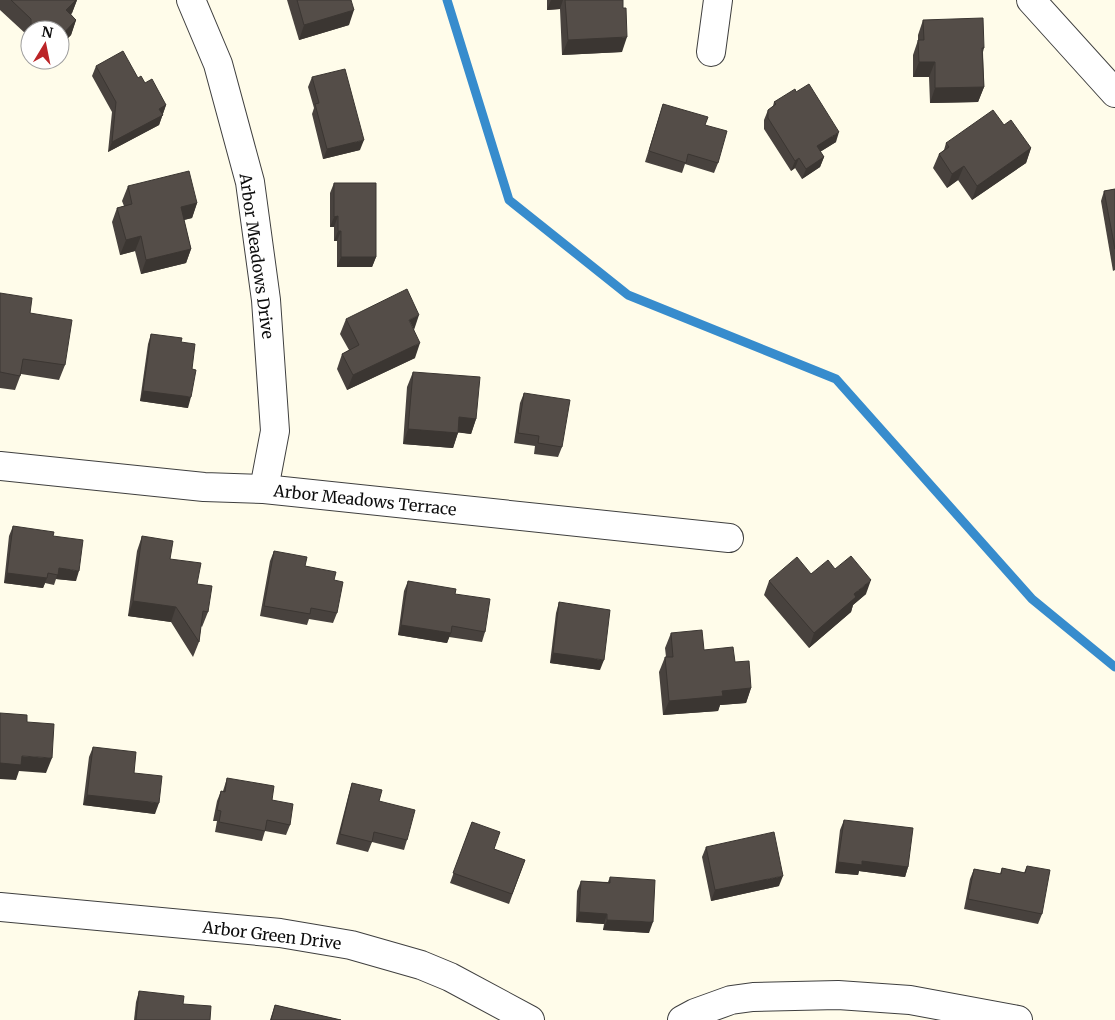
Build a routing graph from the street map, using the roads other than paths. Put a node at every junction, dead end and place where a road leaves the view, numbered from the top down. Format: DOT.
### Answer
graph roads {
  1 [pos="190,0"];
  2 [pos="718,0"];
  3 [pos="1031,0"];
  4 [pos="711,52"];
  5 [pos="1115,93"];
  6 [pos="0,466"];
  7 [pos="264,489"];
  8 [pos="729,538"];
  9 [pos="0,907"];
  10 [pos="530,1020"];
  11 [pos="682,1020"];
  12 [pos="1018,1020"];
  1 -- 7 [label="street, Arbor Meadows Drive"];
  2 -- 4 [label="street"];
  3 -- 5 [label="street"];
  6 -- 7 [label="street, Arbor Meadows Terrace"];
  7 -- 8 [label="street, Arbor Meadows Terrace"];
  9 -- 10 [label="street, Arbor Green Drive"];
  11 -- 12 [label="street"];
}
